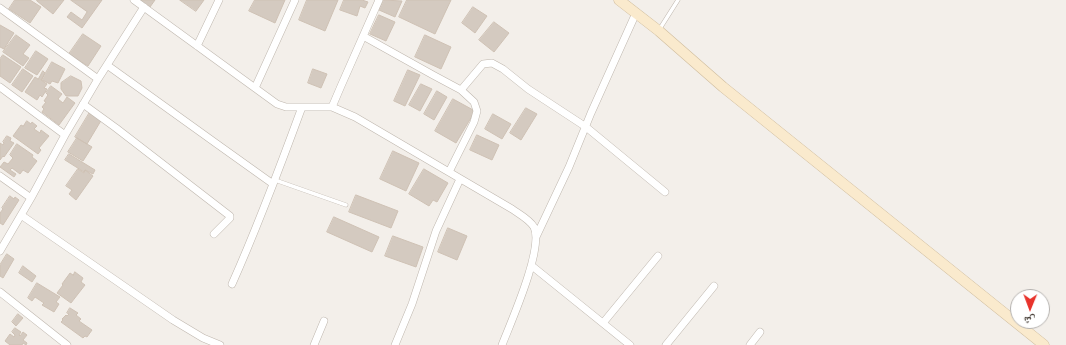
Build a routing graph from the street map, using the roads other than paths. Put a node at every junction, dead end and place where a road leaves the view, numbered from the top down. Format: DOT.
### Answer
graph roads {
  1 [pos="134,0"];
  2 [pos="219,0"];
  3 [pos="295,0"];
  4 [pos="379,0"];
  5 [pos="619,0"];
  6 [pos="678,0"];
  7 [pos="144,7"];
  8 [pos="0,8"];
  9 [pos="636,13"];
  10 [pos="659,31"];
  11 [pos="363,36"];
  12 [pos="197,46"];
  13 [pos="107,65"];
  14 [pos="98,79"];
  15 [pos="0,87"];
  16 [pos="255,88"];
  17 [pos="461,90"];
  18 [pos="83,104"];
  19 [pos="302,107"];
  20 [pos="332,107"];
  21 [pos="586,127"];
  22 [pos="65,135"];
  23 [pos="449,172"];
  24 [pos="0,176"];
  25 [pos="460,179"];
  26 [pos="274,182"];
  27 [pos="665,192"];
  28 [pos="31,198"];
  29 [pos="346,205"];
  30 [pos="21,214"];
  31 [pos="214,234"];
  32 [pos="536,238"];
  33 [pos="0,251"];
  34 [pos="658,256"];
  35 [pos="532,266"];
  36 [pos="232,284"];
  37 [pos="714,286"];
  38 [pos="0,292"];
  39 [pos="324,321"];
  40 [pos="602,323"];
  41 [pos="760,332"];
  42 [pos="1038,343"];
  43 [pos="67,345"];
  44 [pos="220,345"];
  45 [pos="314,345"];
  46 [pos="395,345"];
  47 [pos="502,345"];
  48 [pos="630,345"];
  49 [pos="666,345"];
  50 [pos="750,345"];
  1 -- 7 [label="street"];
  2 -- 12 [label="street"];
  3 -- 16 [label="street"];
  4 -- 11 [label="street"];
  5 -- 9 [label="street"];
  6 -- 10 [label="lane"];
  7 -- 12 [label="street"];
  7 -- 13 [label="street"];
  8 -- 14 [label="street"];
  9 -- 10 [label="street"];
  9 -- 21 [label="street"];
  10 -- 42 [label="street"];
  11 -- 17 [label="street"];
  11 -- 20 [label="street"];
  12 -- 16 [label="street"];
  13 -- 14 [label="street"];
  13 -- 26 [label="street"];
  14 -- 18 [label="street"];
  15 -- 22 [label="street"];
  16 -- 19 [label="street"];
  17 -- 21 [label="street"];
  17 -- 23 [label="street"];
  18 -- 22 [label="street"];
  18 -- 31 [label="street"];
  19 -- 20 [label="street"];
  19 -- 26 [label="street"];
  20 -- 23 [label="street"];
  21 -- 27 [label="street"];
  21 -- 32 [label="street"];
  22 -- 28 [label="street"];
  23 -- 25 [label="street"];
  24 -- 28 [label="street"];
  25 -- 32 [label="street"];
  25 -- 46 [label="street"];
  26 -- 29 [label="lane"];
  26 -- 36 [label="street"];
  28 -- 30 [label="street"];
  30 -- 33 [label="street"];
  30 -- 44 [label="street"];
  32 -- 35 [label="street"];
  34 -- 40 [label="street"];
  35 -- 40 [label="street"];
  35 -- 47 [label="street"];
  37 -- 49 [label="street"];
  38 -- 43 [label="street"];
  39 -- 45 [label="street"];
  40 -- 48 [label="street"];
  41 -- 50 [label="street"];
}
